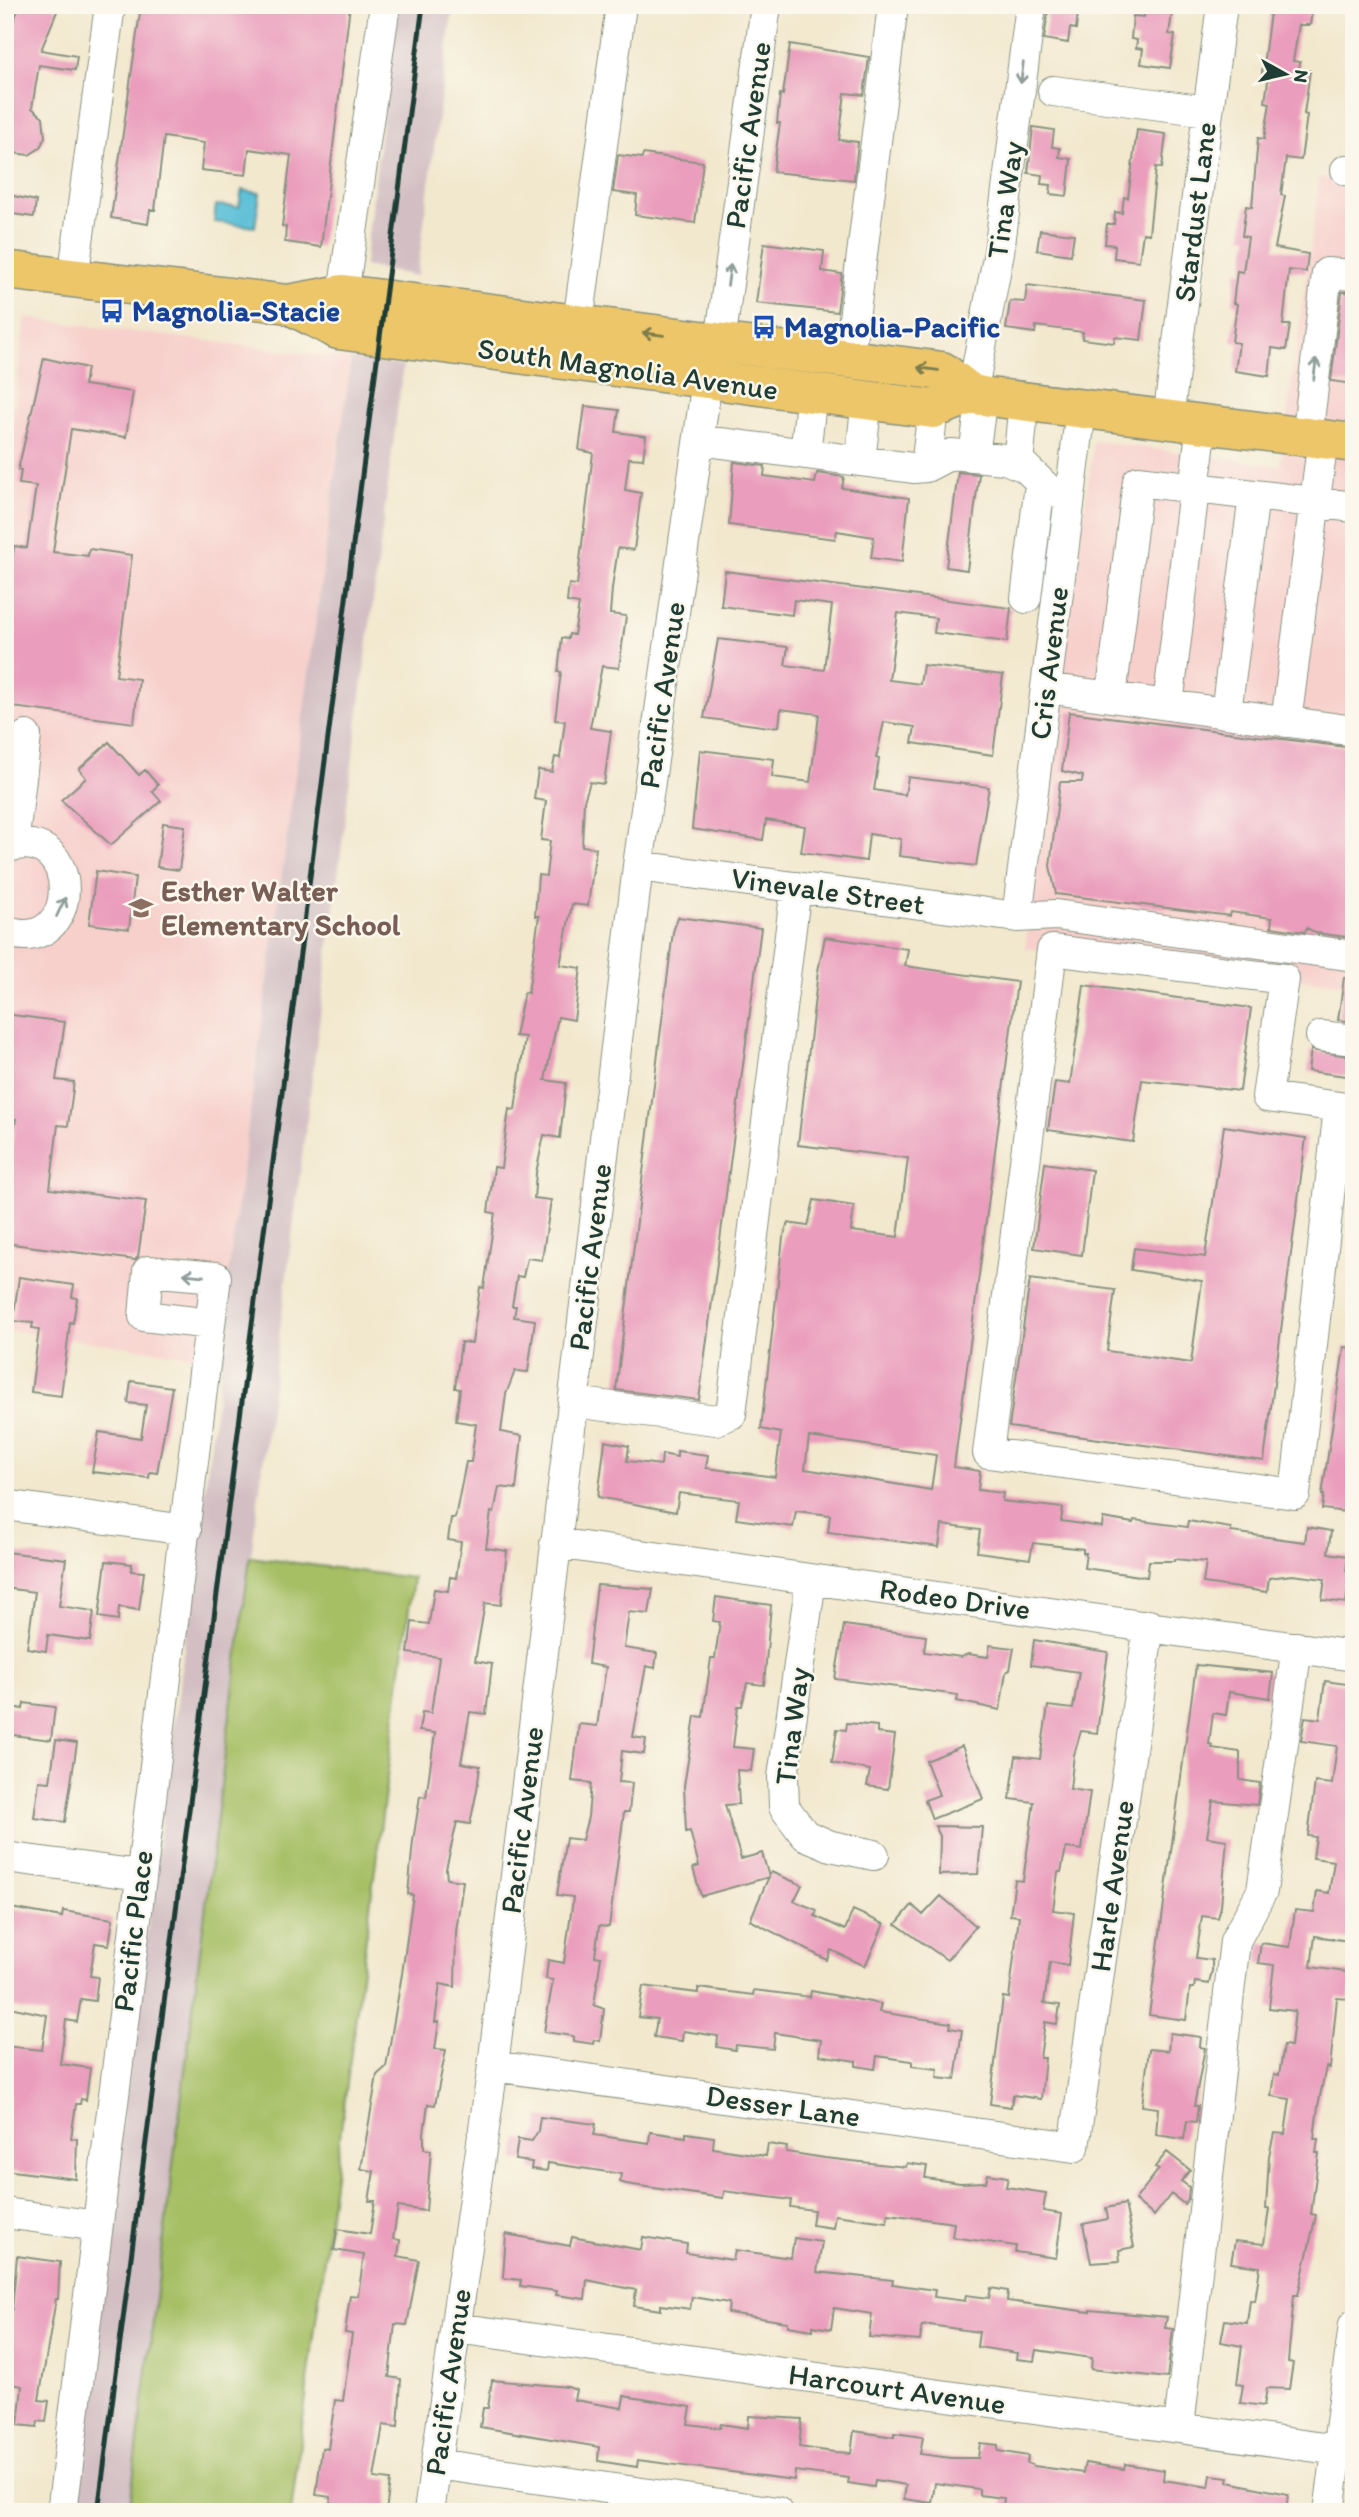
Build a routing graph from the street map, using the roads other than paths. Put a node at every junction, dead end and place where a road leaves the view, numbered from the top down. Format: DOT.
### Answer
graph roads {
  1 [pos="110,5"];
  2 [pos="384,5"];
  3 [pos="621,5"];
  4 [pos="766,5"];
  5 [pos="893,5"];
  6 [pos="1031,5"];
  7 [pos="1222,5"];
  8 [pos="1053,90"];
  9 [pos="1208,111"];
  10 [pos="5,270"];
  11 [pos="1340,274"];
  12 [pos="73,279"];
  13 [pos="343,294"];
  14 [pos="288,304"];
  15 [pos="578,323"];
  16 [pos="720,343"];
  17 [pos="849,359"];
  18 [pos="707,380"];
  19 [pos="811,393"];
  20 [pos="977,395"];
  21 [pos="867,400"];
  22 [pos="1024,402"];
  23 [pos="933,409"];
  24 [pos="1082,410"];
  25 [pos="1185,421"];
  26 [pos="699,440"];
  27 [pos="1328,440"];
  28 [pos="805,454"];
  29 [pos="974,455"];
  30 [pos="860,461"];
  31 [pos="1018,463"];
  32 [pos="926,467"];
  33 [pos="1040,484"];
  34 [pos="1194,488"];
  35 [pos="1254,495"];
  36 [pos="1070,496"];
  37 [pos="1315,502"];
  38 [pos="1354,507"];
  39 [pos="1030,560"];
  40 [pos="1062,564"];
  41 [pos="1026,598"];
  42 [pos="1046,688"];
  43 [pos="1111,697"];
  44 [pos="1168,705"];
  45 [pos="1226,713"];
  46 [pos="1286,722"];
  47 [pos="1354,731"];
  48 [pos="26,736"];
  49 [pos="9,847"];
  50 [pos="638,866"];
  51 [pos="796,887"];
  52 [pos="1017,917"];
  53 [pos="5,931"];
  54 [pos="1052,950"];
  55 [pos="1354,956"];
  56 [pos="1321,1036"];
  57 [pos="1354,1040"];
  58 [pos="1346,1108"];
  59 [pos="208,1338"];
  60 [pos="573,1402"];
  61 [pos="5,1505"];
  62 [pos="186,1530"];
  63 [pos="555,1543"];
  64 [pos="811,1580"];
  65 [pos="1149,1625"];
  66 [pos="1297,1647"];
  67 [pos="1354,1656"];
  68 [pos="874,1855"];
  69 [pos="5,1857"];
  70 [pos="140,1875"];
  71 [pos="493,2066"];
  72 [pos="1074,2147"];
  73 [pos="5,2213"];
  74 [pos="97,2226"];
  75 [pos="1354,2325"];
  76 [pos="456,2328"];
  77 [pos="1179,2427"];
  78 [pos="1338,2449"];
  79 [pos="436,2464"];
  80 [pos="1337,2508"];
  81 [pos="62,2512"];
  82 [pos="429,2512"];
  83 [pos="776,2512"];
  1 -- 12 [label="street"];
  2 -- 13 [label="street"];
  3 -- 15 [label="street"];
  16 -- 4 [label="street, Pacific Avenue, one-way"];
  5 -- 17 [label="street"];
  6 -- 20 [label="street, Tina Way, one-way"];
  7 -- 9 [label="street, Stardust Lane"];
  8 -- 9 [label="street"];
  9 -- 25 [label="street, Stardust Lane"];
  10 -- 12 [label="main road, South Magnolia Avenue"];
  27 -- 11 [label="street, one-way"];
  12 -- 14 [label="main road, South Magnolia Avenue"];
  13 -- 14 [label="main road, South Magnolia Avenue"];
  13 -- 15 [label="main road, South Magnolia Avenue"];
  14 -- 18 [label="main road, South Magnolia Avenue"];
  16 -- 15 [label="main road, South Magnolia Avenue, one-way"];
  16 -- 17 [label="main road, South Magnolia Avenue"];
  16 -- 18 [label="street, Pacific Avenue"];
  20 -- 17 [label="main road, South Magnolia Avenue, one-way"];
  18 -- 19 [label="main road, South Magnolia Avenue"];
  18 -- 26 [label="street, Pacific Avenue"];
  19 -- 21 [label="main road, South Magnolia Avenue"];
  19 -- 28 [label="street"];
  20 -- 22 [label="main road, South Magnolia Avenue"];
  20 -- 23 [label="main road, South Magnolia Avenue"];
  20 -- 29 [label="street, Tina Way"];
  21 -- 23 [label="main road, South Magnolia Avenue"];
  21 -- 30 [label="street"];
  22 -- 24 [label="main road, South Magnolia Avenue"];
  22 -- 31 [label="street"];
  23 -- 32 [label="street"];
  24 -- 25 [label="main road, South Magnolia Avenue"];
  24 -- 36 [label="street, Cris Avenue"];
  25 -- 27 [label="main road, South Magnolia Avenue"];
  25 -- 34 [label="street, Stardust Lane"];
  26 -- 28 [label="street"];
  26 -- 50 [label="street, Pacific Avenue"];
  27 -- 37 [label="street"];
  28 -- 30 [label="street"];
  29 -- 31 [label="street"];
  29 -- 32 [label="street"];
  30 -- 32 [label="street"];
  31 -- 33 [label="street"];
  33 -- 36 [label="street"];
  33 -- 39 [label="street"];
  34 -- 35 [label="street"];
  34 -- 43 [label="street"];
  34 -- 44 [label="street, Stardust Lane"];
  35 -- 37 [label="street"];
  35 -- 45 [label="street"];
  36 -- 40 [label="street, Cris Avenue"];
  37 -- 38 [label="street"];
  37 -- 46 [label="street"];
  39 -- 40 [label="street"];
  39 -- 41 [label="street"];
  40 -- 42 [label="street, Cris Avenue"];
  42 -- 43 [label="street"];
  42 -- 52 [label="street, Cris Avenue"];
  43 -- 44 [label="street"];
  44 -- 45 [label="street"];
  45 -- 46 [label="street"];
  46 -- 47 [label="street"];
  48 -- 49 [label="street"];
  53 -- 49 [label="street, one-way"];
  50 -- 51 [label="street, Vinevale Street"];
  50 -- 60 [label="street, Pacific Avenue"];
  51 -- 52 [label="street, Vinevale Street"];
  51 -- 60 [label="street"];
  52 -- 54 [label="street"];
  52 -- 55 [label="street, Vinevale Street"];
  54 -- 58 [label="street"];
  54 -- 58 [label="street"];
  56 -- 57 [label="street"];
  59 -- 62 [label="street, Pacific Place"];
  60 -- 63 [label="street, Pacific Avenue"];
  61 -- 62 [label="street"];
  62 -- 70 [label="street, Pacific Place"];
  63 -- 64 [label="street, Rodeo Drive"];
  63 -- 71 [label="street, Pacific Avenue"];
  64 -- 65 [label="street, Rodeo Drive"];
  64 -- 68 [label="street, Tina Way"];
  65 -- 66 [label="street, Rodeo Drive"];
  65 -- 72 [label="street, Harle Avenue"];
  66 -- 67 [label="street, Rodeo Drive"];
  66 -- 77 [label="street"];
  69 -- 70 [label="street"];
  70 -- 74 [label="street, Pacific Place"];
  71 -- 72 [label="street, Desser Lane"];
  71 -- 76 [label="street, Pacific Avenue"];
  73 -- 74 [label="street"];
  74 -- 81 [label="street, Pacific Place"];
  75 -- 78 [label="street"];
  76 -- 77 [label="street, Harcourt Avenue"];
  76 -- 79 [label="street, Pacific Avenue"];
  77 -- 78 [label="street, Harcourt Avenue"];
  78 -- 80 [label="street"];
  79 -- 82 [label="street, Pacific Avenue"];
  79 -- 83 [label="street"];
}
